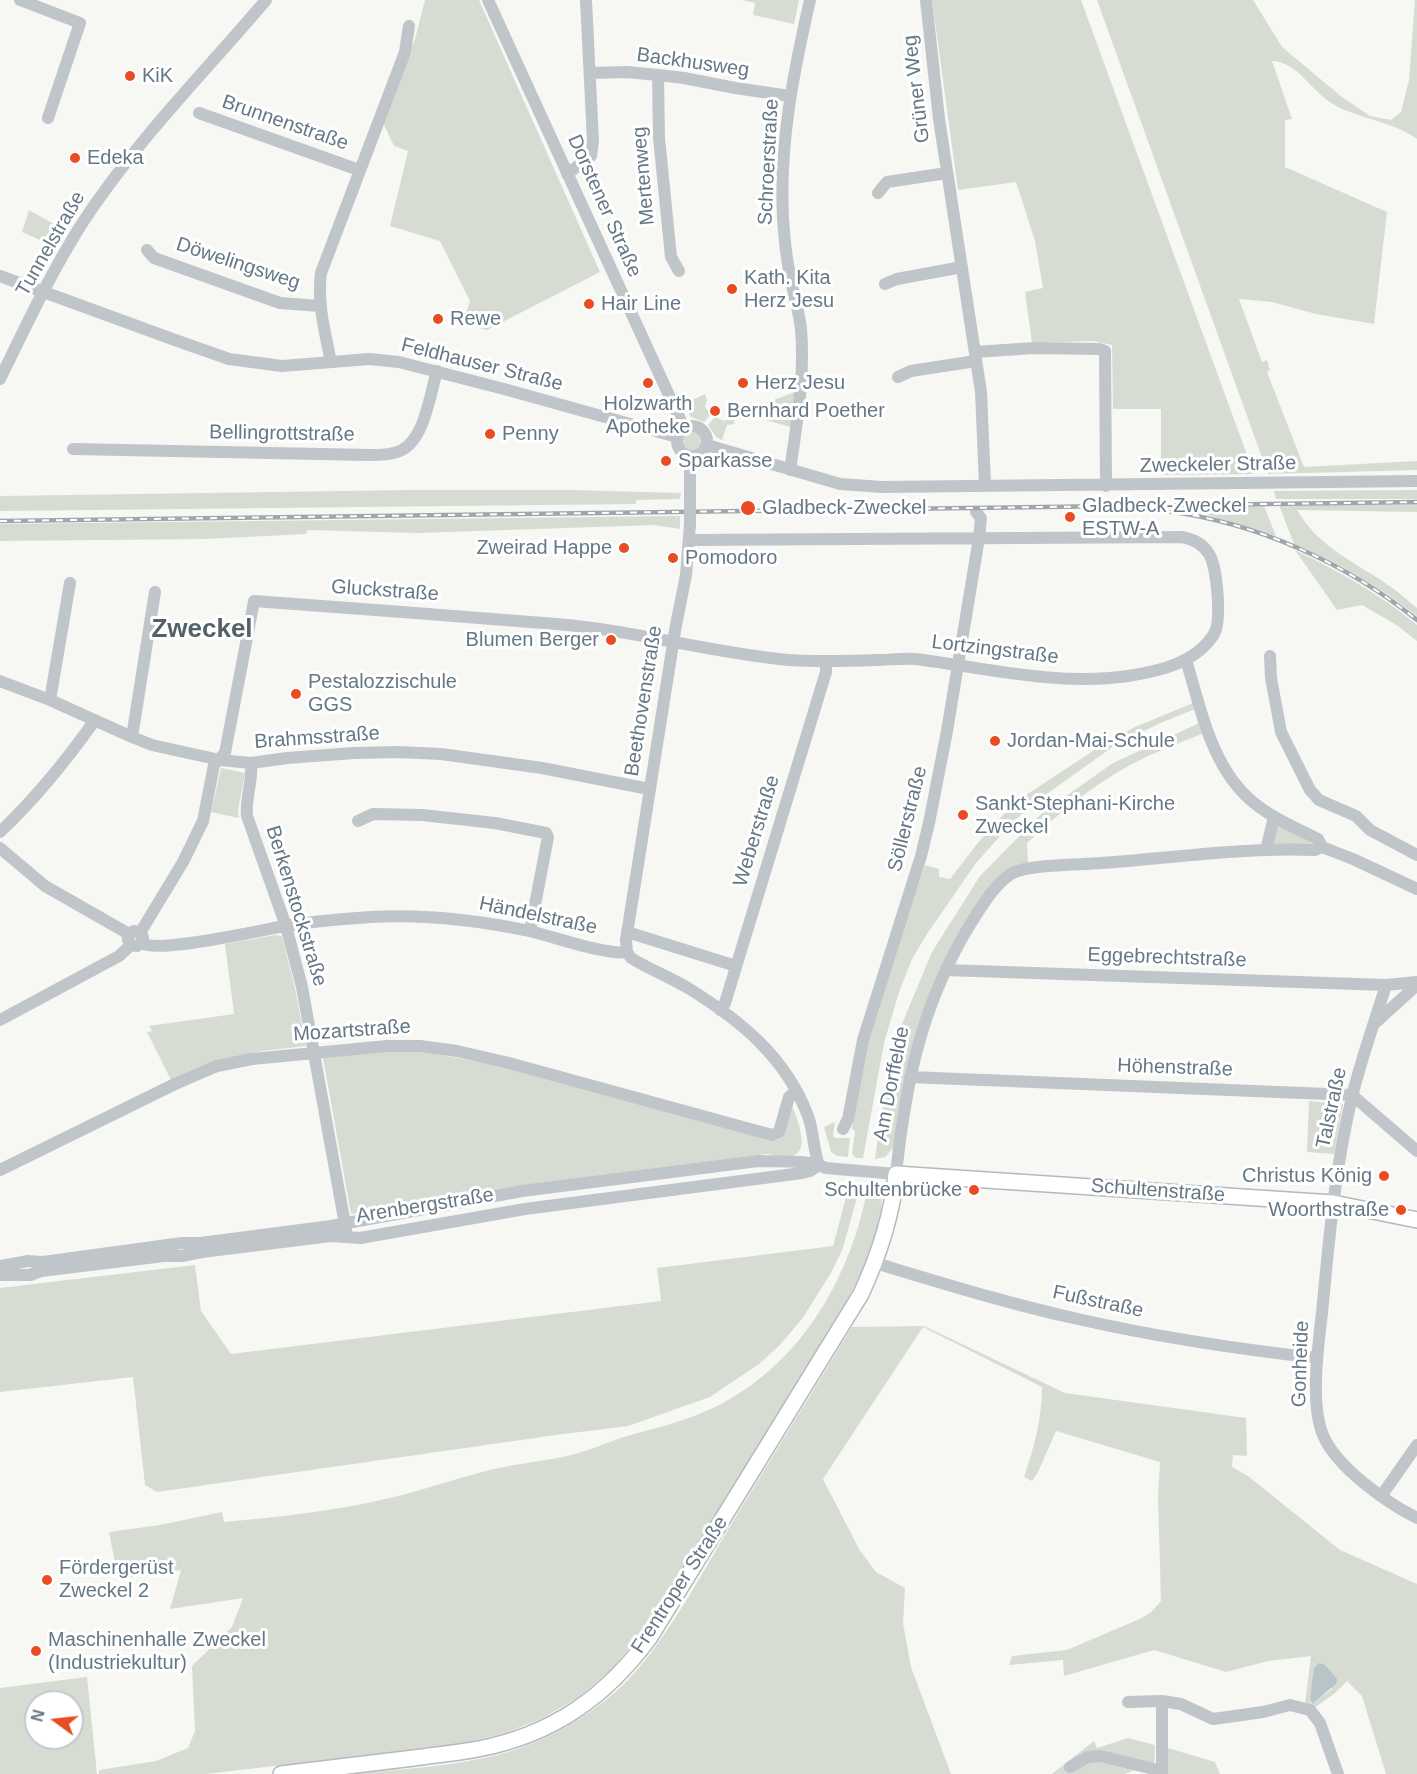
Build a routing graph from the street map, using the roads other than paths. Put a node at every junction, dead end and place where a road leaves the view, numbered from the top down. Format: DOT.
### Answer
graph roads {
  1 [pos="20,0"];
  2 [pos="266,0"];
  3 [pos="488,0"];
  4 [pos="586,0"];
  5 [pos="810,0"];
  6 [pos="926,0"];
  7 [pos="409,26"];
  8 [pos="590,73"];
  9 [pos="658,75"];
  10 [pos="790,96"];
  11 [pos="199,113"];
  12 [pos="48,118"];
  13 [pos="359,170"];
  14 [pos="947,173"];
  15 [pos="567,174"];
  16 [pos="878,193"];
  17 [pos="147,250"];
  18 [pos="962,267"];
  19 [pos="679,271"];
  20 [pos="0,276"];
  21 [pos="885,285"];
  22 [pos="44,292"];
  23 [pos="320,306"];
  24 [pos="976,356"];
  25 [pos="331,362"];
  26 [pos="437,371"];
  27 [pos="897,377"];
  28 [pos="0,379"];
  29 [pos="680,432"];
  30 [pos="707,445"];
  31 [pos="73,449"];
  32 [pos="690,456"];
  33 [pos="790,470"];
  34 [pos="1417,481"];
  35 [pos="985,485"];
  36 [pos="1106,486"];
  37 [pos="976,512"];
  38 [pos="979,538"];
  39 [pos="690,540"];
  40 [pos="70,583"];
  41 [pos="155,592"];
  42 [pos="674,642"];
  43 [pos="1270,656"];
  44 [pos="1186,660"];
  45 [pos="826,662"];
  46 [pos="957,666"];
  47 [pos="0,681"];
  48 [pos="50,700"];
  49 [pos="95,720"];
  50 [pos="132,737"];
  51 [pos="220,760"];
  52 [pos="251,763"];
  53 [pos="649,789"];
  54 [pos="1274,817"];
  55 [pos="358,821"];
  56 [pos="0,832"];
  57 [pos="1322,847"];
  58 [pos="0,848"];
  59 [pos="1266,850"];
  60 [pos="1417,855"];
  61 [pos="1417,889"];
  62 [pos="286,926"];
  63 [pos="530,931"];
  64 [pos="627,932"];
  65 [pos="135,939"];
  66 [pos="627,952"];
  67 [pos="736,966"];
  68 [pos="946,970"];
  69 [pos="1417,983"];
  70 [pos="1386,985"];
  71 [pos="720,1010"];
  72 [pos="0,1020"];
  73 [pos="1374,1023"];
  74 [pos="315,1051"];
  75 [pos="910,1077"];
  76 [pos="796,1091"];
  77 [pos="1352,1095"];
  78 [pos="843,1129"];
  79 [pos="1417,1151"];
  80 [pos="819,1165"];
  81 [pos="0,1170"];
  82 [pos="889,1174"];
  83 [pos="1333,1203"];
  84 [pos="1417,1220"];
  85 [pos="345,1223"];
  86 [pos="347,1237"];
  87 [pos="881,1265"];
  88 [pos="0,1266"];
  89 [pos="0,1275"];
  90 [pos="1317,1358"];
  91 [pos="1417,1445"];
  92 [pos="1380,1494"];
  93 [pos="1417,1518"];
  94 [pos="1162,1701"];
  95 [pos="1128,1702"];
  96 [pos="1070,1767"];
  97 [pos="1162,1773"];
  98 [pos="281,1774"];
  99 [pos="1338,1774"];
  1 -- 12 [label="street"];
  2 -- 22 [label="street, Tunnelstraße"];
  3 -- 15 [label="street, Dorstener Straße"];
  4 -- 8 [label="street"];
  5 -- 10 [label="street, Schroerstraße"];
  6 -- 14 [label="street, Grüner Weg"];
  7 -- 13 [label="street, Brunnenstraße"];
  8 -- 9 [label="street, Backhusweg"];
  8 -- 15 [label="street"];
  9 -- 10 [label="street, Backhusweg"];
  9 -- 19 [label="street, Mertenweg"];
  10 -- 33 [label="street, Schroerstraße"];
  11 -- 13 [label="street, Brunnenstraße"];
  13 -- 23 [label="street, Brunnenstraße"];
  14 -- 16 [label="street"];
  14 -- 18 [label="street, Grüner Weg"];
  15 -- 29 [label="street, Dorstener Straße"];
  17 -- 23 [label="street, Döwelingsweg"];
  18 -- 21 [label="street"];
  18 -- 24 [label="street, Grüner Weg"];
  20 -- 22 [label="street, Feldhauser Straße"];
  22 -- 25 [label="street, Feldhauser Straße"];
  22 -- 28 [label="street, Tunnelstraße"];
  23 -- 25 [label="street, Brunnenstraße"];
  24 -- 27 [label="street"];
  24 -- 35 [label="street, Grüner Weg"];
  24 -- 36 [label="street"];
  25 -- 26 [label="street, Feldhauser Straße"];
  26 -- 29 [label="street, Feldhauser Straße"];
  26 -- 31 [label="street, Bellingrottstraße"];
  29 -- 30 [label="street"];
  29 -- 32 [label="street"];
  30 -- 32 [label="street"];
  30 -- 33 [label="street"];
  32 -- 39 [label="street, Beethovenstraße, bridge"];
  33 -- 35 [label="street"];
  34 -- 36 [label="street, Zweckeler Straße"];
  35 -- 36 [label="street, Zweckeler Straße"];
  37 -- 38 [label="street, Söllerstraße"];
  38 -- 39 [label="street"];
  38 -- 44 [label="street, Lortzingstraße"];
  38 -- 46 [label="street, Söllerstraße"];
  39 -- 42 [label="street, Beethovenstraße"];
  40 -- 48 [label="street"];
  41 -- 50 [label="street"];
  42 -- 45 [label="street, Lortzingstraße"];
  42 -- 51 [label="street, Gluckstraße"];
  42 -- 53 [label="street, Beethovenstraße"];
  43 -- 60 [label="street"];
  44 -- 46 [label="street, Lortzingstraße"];
  44 -- 54 [label="street"];
  45 -- 46 [label="street, Lortzingstraße"];
  45 -- 67 [label="street, Weberstraße"];
  46 -- 78 [label="street, Söllerstraße"];
  47 -- 48 [label="street, Brahmsstraße"];
  48 -- 49 [label="street, Brahmsstraße"];
  49 -- 50 [label="street, Brahmsstraße"];
  49 -- 56 [label="street"];
  50 -- 51 [label="street, Brahmsstraße"];
  51 -- 52 [label="street, Brahmsstraße"];
  51 -- 65 [label="street"];
  52 -- 53 [label="street, Brahmsstraße"];
  52 -- 62 [label="street, Berkenstockstraße"];
  53 -- 64 [label="street, Beethovenstraße"];
  54 -- 57 [label="street"];
  54 -- 59 [label="street"];
  55 -- 63 [label="street"];
  57 -- 59 [label="street, Am Dorffelde"];
  57 -- 61 [label="street"];
  58 -- 65 [label="street, Händelstraße"];
  59 -- 68 [label="street, Am Dorffelde"];
  62 -- 63 [label="street, Händelstraße"];
  62 -- 65 [label="street, Händelstraße"];
  62 -- 74 [label="street, Berkenstockstraße"];
  63 -- 66 [label="street, Händelstraße"];
  64 -- 66 [label="street, Beethovenstraße"];
  64 -- 67 [label="street"];
  65 -- 72 [label="street"];
  66 -- 71 [label="street, Händelstraße"];
  67 -- 71 [label="street, Weberstraße"];
  68 -- 70 [label="street, Eggebrechtstraße"];
  68 -- 75 [label="street, Am Dorffelde"];
  69 -- 70 [label="street"];
  69 -- 73 [label="street"];
  70 -- 73 [label="street, Talstraße"];
  71 -- 76 [label="street, Händelstraße"];
  73 -- 77 [label="street, Talstraße"];
  74 -- 76 [label="street, Mozartstraße"];
  74 -- 81 [label="street, Mozartstraße"];
  74 -- 85 [label="street, Berkenstockstraße"];
  75 -- 77 [label="street, Höhenstraße"];
  75 -- 82 [label="street, Am Dorffelde"];
  76 -- 80 [label="street, Händelstraße"];
  77 -- 79 [label="street"];
  77 -- 83 [label="street, Talstraße"];
  80 -- 82 [label="street, Arenbergstraße"];
  80 -- 85 [label="street, Arenbergstraße"];
  80 -- 86 [label="street, Arenbergstraße"];
  82 -- 83 [label="main road, Schultenstraße"];
  82 -- 87 [label="main road, Frentroper Straße"];
  83 -- 84 [label="main road, Schultenstraße"];
  83 -- 90 [label="street, Gonheide"];
  85 -- 86 [label="street, Berkenstockstraße"];
  85 -- 88 [label="street, Arenbergstraße"];
  86 -- 89 [label="street, Arenbergstraße"];
  87 -- 90 [label="street, Fußstraße"];
  87 -- 98 [label="main road, Frentroper Straße"];
  90 -- 92 [label="street, Gonheide"];
  91 -- 92 [label="street"];
  92 -- 93 [label="street, Gonheide"];
  94 -- 95 [label="street"];
  94 -- 97 [label="street"];
  94 -- 99 [label="street"];
  96 -- 97 [label="street"];
}
